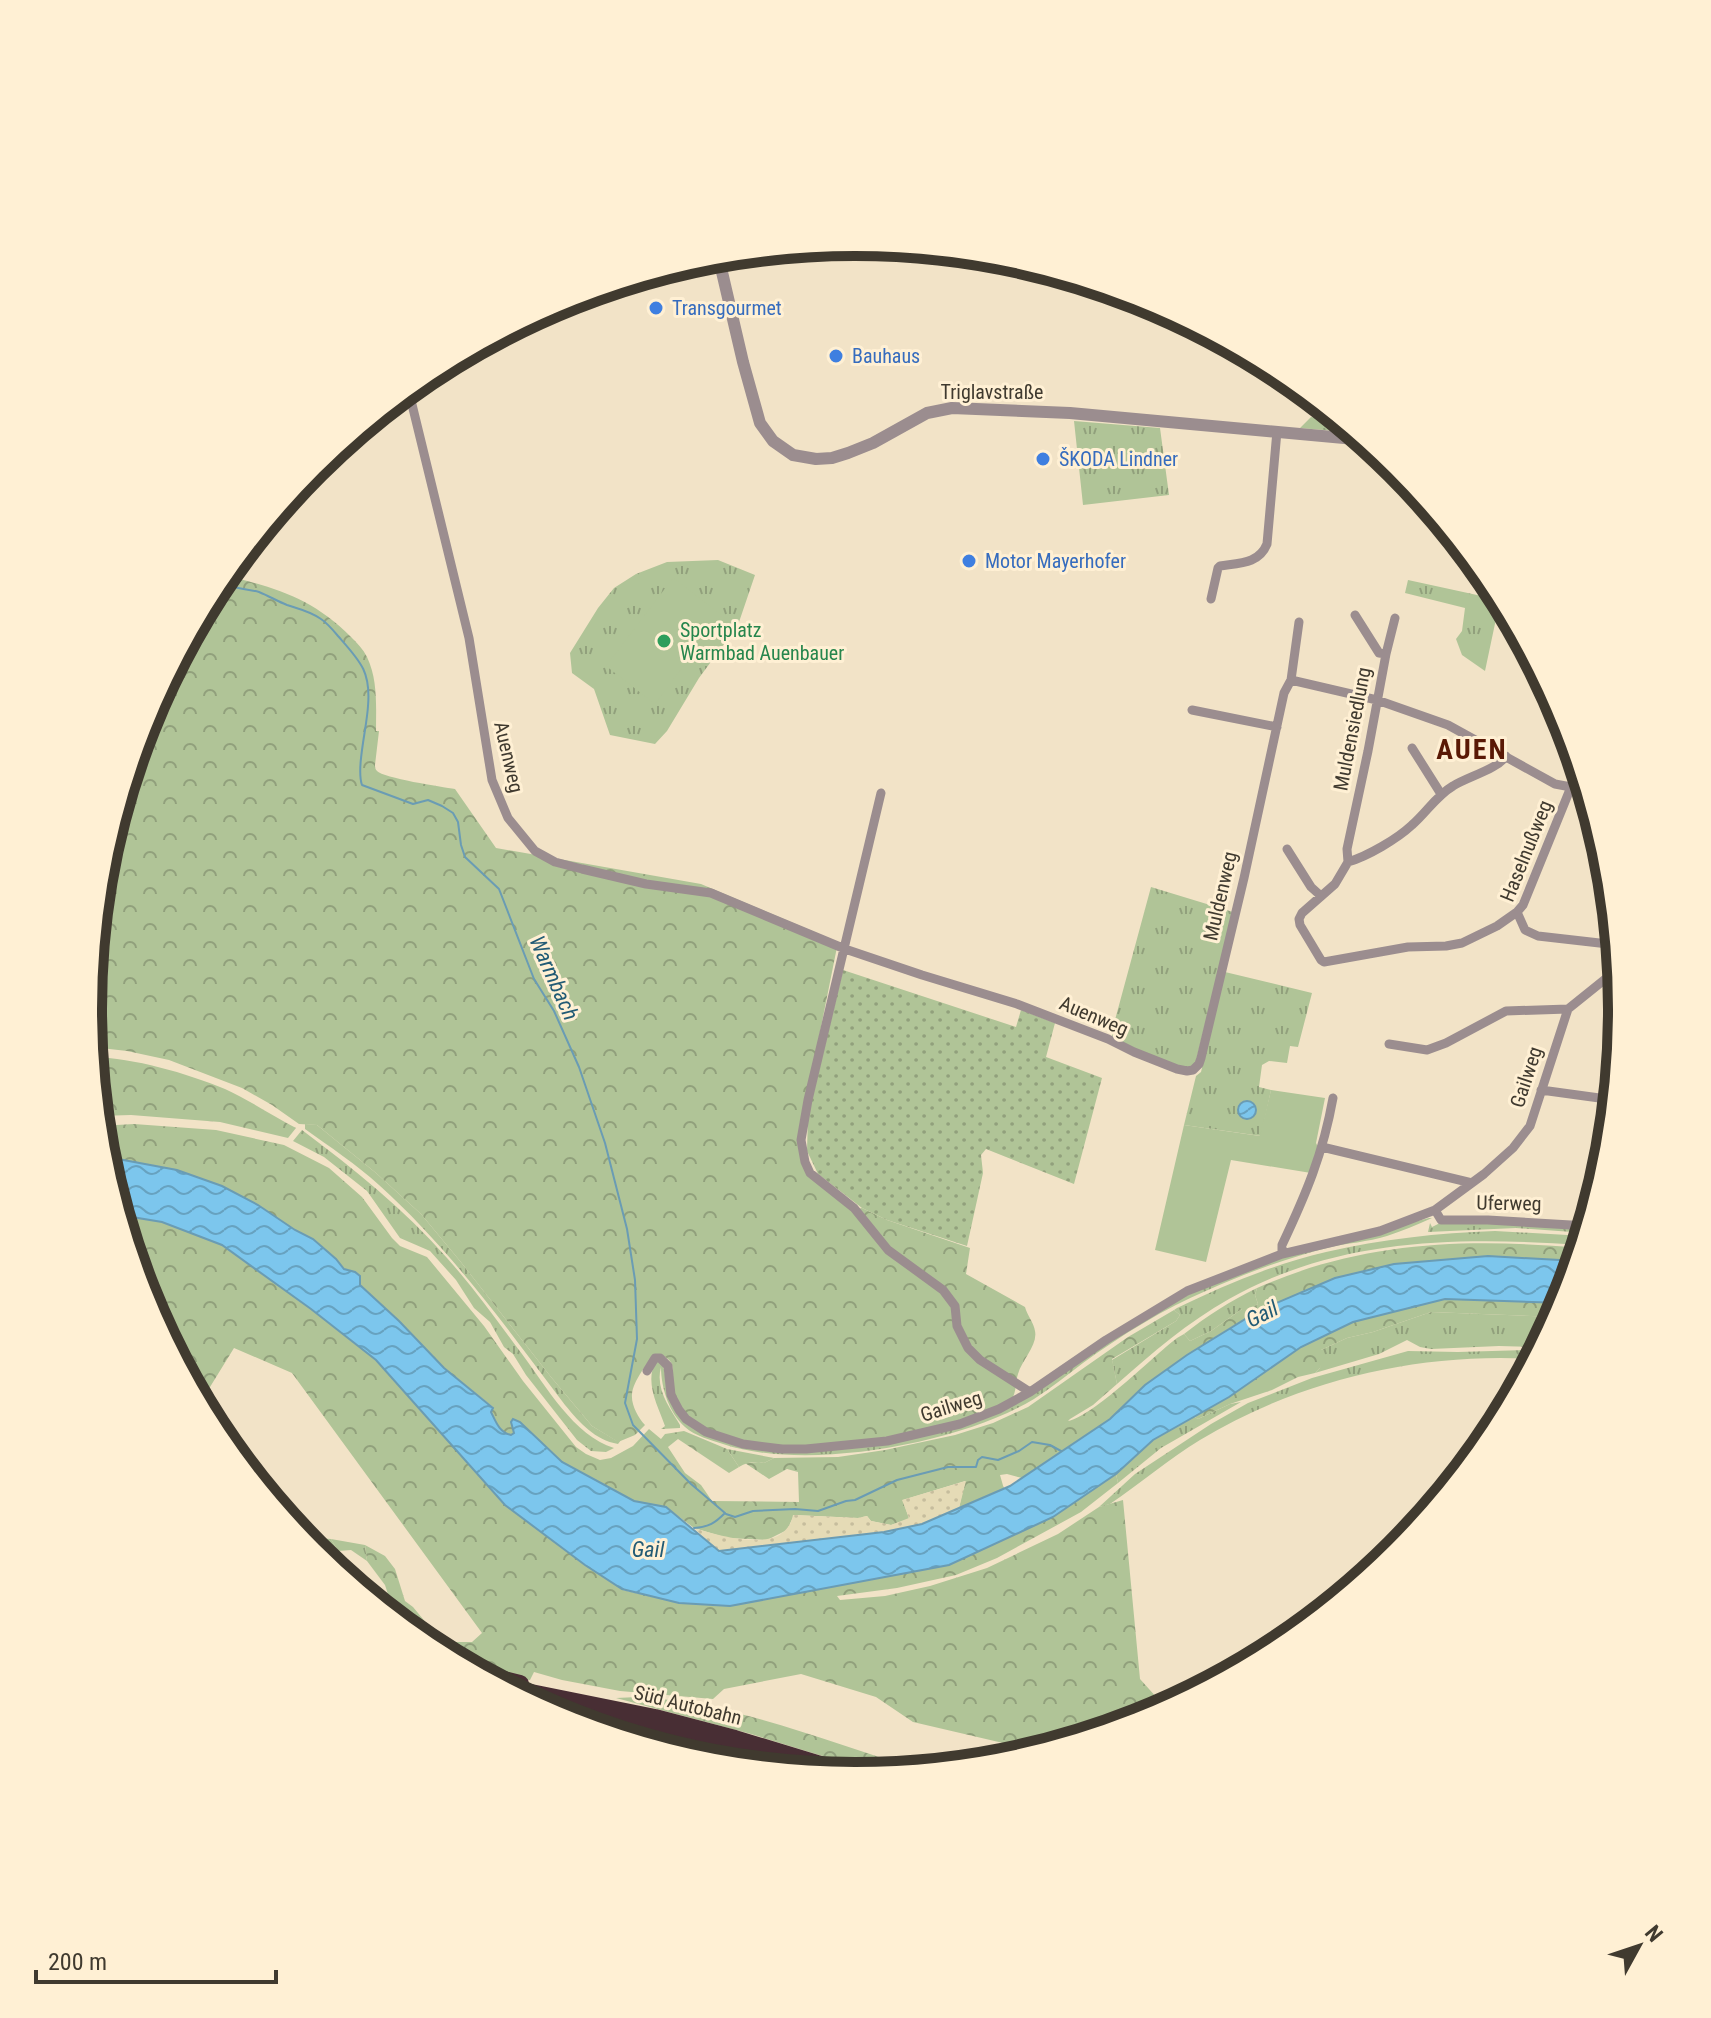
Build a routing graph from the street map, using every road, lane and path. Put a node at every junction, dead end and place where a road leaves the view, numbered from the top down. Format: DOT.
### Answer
graph roads {
  1 [pos="721,268"];
  2 [pos="411,401"];
  3 [pos="1277,431"];
  4 [pos="1347,438"];
  5 [pos="1211,599"];
  6 [pos="1355,615"];
  7 [pos="1395,618"];
  8 [pos="1299,622"];
  9 [pos="1386,654"];
  10 [pos="1291,680"];
  11 [pos="1377,700"];
  12 [pos="1192,710"];
  13 [pos="1277,727"];
  14 [pos="1412,748"];
  15 [pos="1506,756"];
  16 [pos="1571,787"];
  17 [pos="1575,787"];
  18 [pos="881,793"];
  19 [pos="1441,794"];
  20 [pos="1287,849"];
  21 [pos="1348,862"];
  22 [pos="1321,896"];
  23 [pos="1517,912"];
  24 [pos="1606,944"];
  25 [pos="845,949"];
  26 [pos="1608,977"];
  27 [pos="1568,1009"];
  28 [pos="1389,1044"];
  29 [pos="1193,1070"];
  30 [pos="1541,1090"];
  31 [pos="1333,1098"];
  32 [pos="1604,1099"];
  33 [pos="1322,1147"];
  34 [pos="1472,1183"];
  35 [pos="1435,1210"];
  36 [pos="1577,1225"];
  37 [pos="1282,1254"];
  38 [pos="647,1371"];
  39 [pos="1030,1392"];
  40 [pos="519,1684"];
  41 [pos="546,1696"];
  42 [pos="584,1703"];
  43 [pos="645,1733"];
  44 [pos="674,1740"];
  45 [pos="806,1761"];
  1 -- 3 [label="street, Triglavstraße"];
  2 -- 25 [label="street, Auenweg"];
  3 -- 4 [label="street, Triglavstraße"];
  3 -- 5 [label="street"];
  6 -- 9 [label="street, Muldensiedlung"];
  7 -- 9 [label="street"];
  8 -- 10 [label="street, Muldenweg"];
  9 -- 11 [label="street, Muldensiedlung"];
  10 -- 11 [label="street"];
  10 -- 13 [label="street, Muldenweg"];
  11 -- 15 [label="street"];
  11 -- 21 [label="street, Muldensiedlung"];
  12 -- 13 [label="street"];
  13 -- 29 [label="street, Muldenweg"];
  14 -- 19 [label="street"];
  15 -- 16 [label="street"];
  15 -- 19 [label="street"];
  16 -- 17 [label="street"];
  16 -- 23 [label="street, Haselnußweg"];
  18 -- 25 [label="street"];
  19 -- 21 [label="street"];
  20 -- 22 [label="street"];
  21 -- 22 [label="street"];
  22 -- 23 [label="street"];
  23 -- 24 [label="street, Haselnußweg"];
  25 -- 29 [label="street, Auenweg"];
  25 -- 39 [label="street"];
  26 -- 27 [label="street"];
  27 -- 28 [label="street"];
  27 -- 30 [label="street, Gailweg"];
  30 -- 32 [label="street"];
  30 -- 34 [label="street, Gailweg"];
  31 -- 33 [label="street"];
  33 -- 34 [label="street"];
  33 -- 37 [label="street"];
  34 -- 35 [label="street, Gailweg"];
  35 -- 36 [label="street, Uferweg"];
  35 -- 37 [label="street, Gailweg"];
  37 -- 39 [label="street, Gailweg"];
  38 -- 39 [label="street, Gailweg"];
  40 -- 42 [label="highway"];
  41 -- 42 [label="highway, Süd Autobahn"];
  42 -- 45 [label="highway, Süd Autobahn"];
  43 -- 44 [label="highway, Süd Autobahn"];
}
